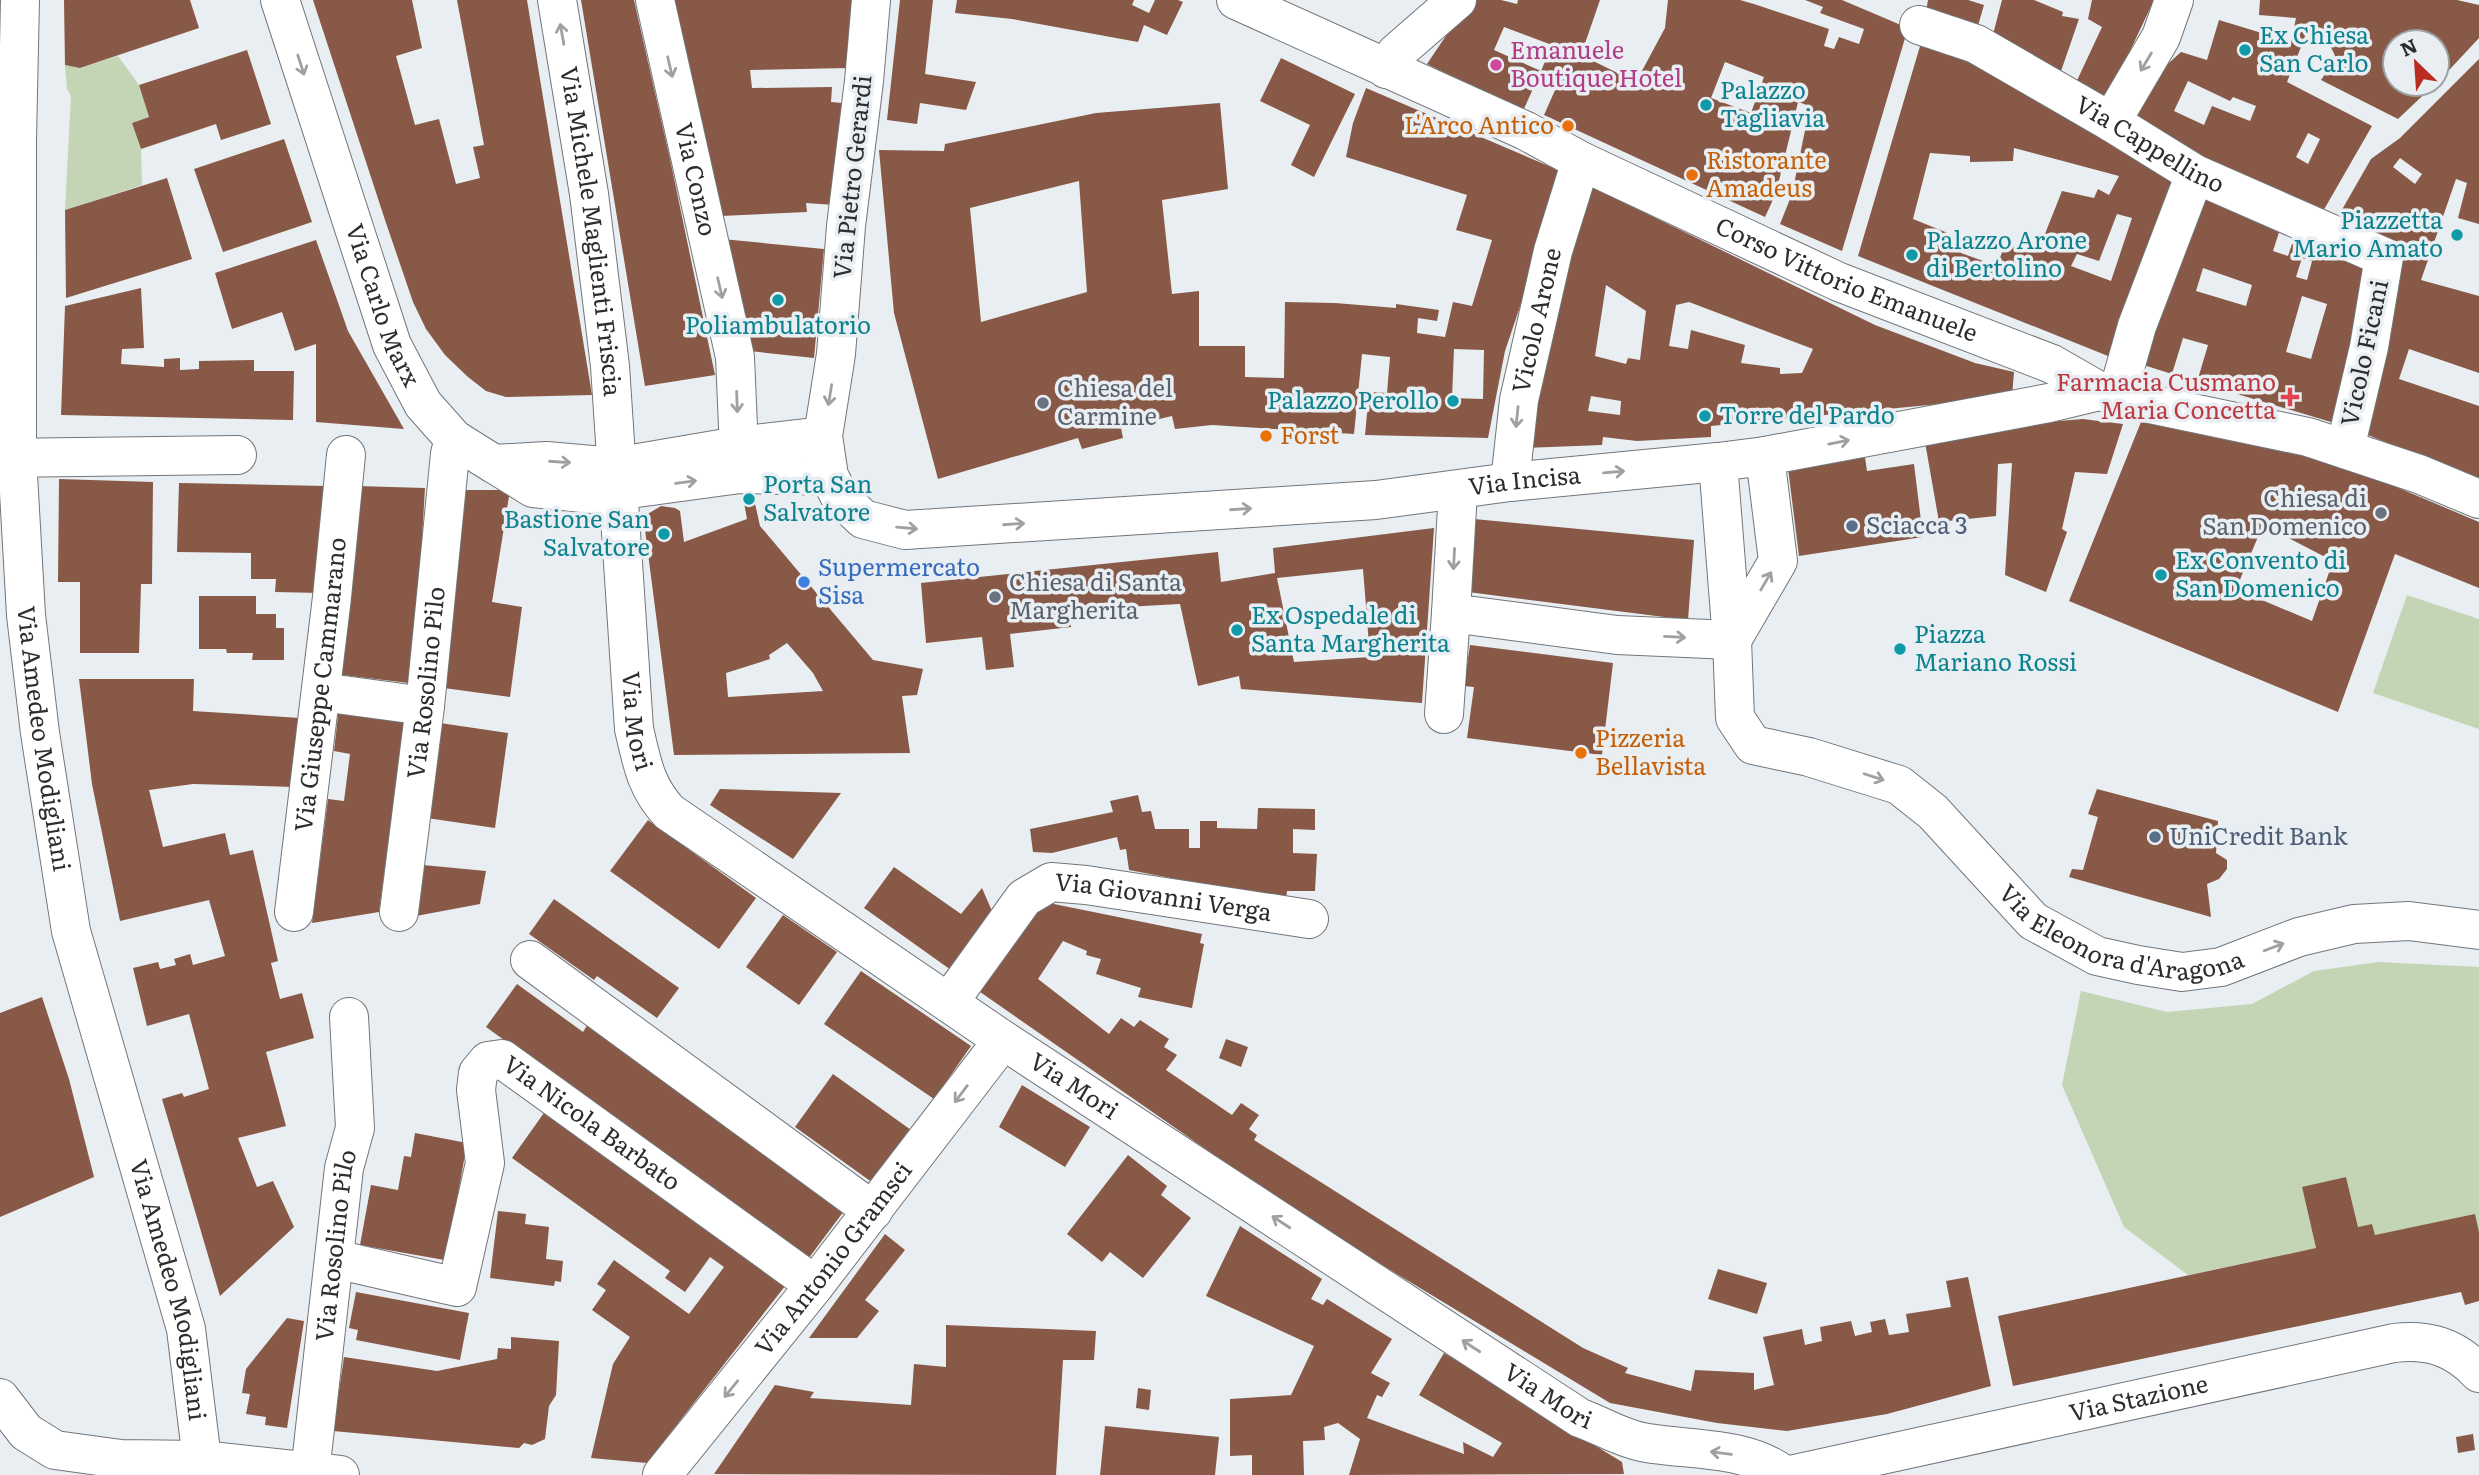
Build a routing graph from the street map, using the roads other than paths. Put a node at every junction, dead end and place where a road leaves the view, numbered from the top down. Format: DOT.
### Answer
graph roads {
  1 [pos="20,0"];
  2 [pos="280,0"];
  3 [pos="557,0"];
  4 [pos="655,0"];
  5 [pos="870,0"];
  6 [pos="1236,0"];
  7 [pos="1457,0"];
  8 [pos="2174,0"];
  9 [pos="1919,24"];
  10 [pos="1386,69"];
  11 [pos="2111,121"];
  12 [pos="1581,161"];
  13 [pos="2195,174"];
  14 [pos="2384,257"];
  15 [pos="2108,393"];
  16 [pos="823,436"];
  17 [pos="452,447"];
  18 [pos="2345,449"];
  19 [pos="236,455"];
  20 [pos="346,455"];
  21 [pos="1765,456"];
  22 [pos="8,458"];
  23 [pos="739,460"];
  24 [pos="1718,462"];
  25 [pos="829,476"];
  26 [pos="617,479"];
  27 [pos="1510,482"];
  28 [pos="1458,490"];
  29 [pos="2479,499"];
  30 [pos="1451,613"];
  31 [pos="1732,640"];
  32 [pos="321,692"];
  33 [pos="425,706"];
  34 [pos="1444,714"];
  35 [pos="294,912"];
  36 [pos="399,912"];
  37 [pos="1309,919"];
  38 [pos="2479,930"];
  39 [pos="530,960"];
  40 [pos="949,1002"];
  41 [pos="349,1017"];
  42 [pos="1003,1040"];
  43 [pos="873,1211"];
  44 [pos="335,1259"];
  45 [pos="815,1285"];
  46 [pos="2479,1373"];
  47 [pos="0,1398"];
  48 [pos="199,1468"];
  49 [pos="325,1474"];
  50 [pos="663,1475"];
  51 [pos="1784,1475"];
  52 [pos="1790,1475"];
  1 -- 22 [label="street, Via Amedeo Modigliani"];
  2 -- 17 [label="street, Via Carlo Marx, one-way"];
  26 -- 3 [label="street, Via Michele Maglienti Friscia, one-way"];
  4 -- 23 [label="street, Via Conzo, one-way"];
  5 -- 16 [label="street, Via Pietro Gerardi, one-way"];
  6 -- 10 [label="street, Corso Vittorio Emanuele"];
  7 -- 10 [label="street"];
  8 -- 11 [label="street, one-way"];
  9 -- 11 [label="street, Via Cappellino"];
  10 -- 12 [label="street, Corso Vittorio Emanuele"];
  11 -- 13 [label="street, Via Cappellino"];
  12 -- 15 [label="street, Corso Vittorio Emanuele"];
  12 -- 27 [label="street, Vicolo Arone, one-way"];
  13 -- 14 [label="street, Via Cappellino"];
  13 -- 15 [label="street"];
  14 -- 18 [label="street, Vicolo Ficani"];
  15 -- 18 [label="street, Corso Vittorio Emanuele"];
  21 -- 15 [label="street, Via Incisa, one-way"];
  16 -- 23 [label="street"];
  16 -- 25 [label="street, Via Pietro Gerardi"];
  17 -- 26 [label="street, Via Carlo Marx, one-way"];
  17 -- 33 [label="street, Via Rosolino Pilo"];
  18 -- 29 [label="street, Corso Vittorio Emanuele"];
  19 -- 22 [label="street"];
  20 -- 32 [label="street, Via Giuseppe Cammarano"];
  21 -- 24 [label="street, Via Incisa"];
  31 -- 21 [label="street, one-way"];
  22 -- 48 [label="street, Via Amedeo Modigliani"];
  23 -- 25 [label="street"];
  23 -- 26 [label="street, Via Carlo Marx"];
  27 -- 24 [label="street, Via Incisa, one-way"];
  24 -- 31 [label="street"];
  25 -- 28 [label="street, Via Incisa, one-way"];
  26 -- 40 [label="street, Via Mori"];
  27 -- 28 [label="street, Via Incisa"];
  28 -- 30 [label="street, one-way"];
  30 -- 31 [label="street, one-way"];
  30 -- 34 [label="street"];
  31 -- 38 [label="street, Via Eleonora d'Aragona, one-way"];
  32 -- 33 [label="street"];
  32 -- 35 [label="street, Via Giuseppe Cammarano"];
  33 -- 36 [label="street, Via Rosolino Pilo"];
  37 -- 40 [label="street, Via Giovanni Verga"];
  39 -- 43 [label="street"];
  40 -- 42 [label="street, Via Mori"];
  41 -- 44 [label="street, Via Rosolino Pilo"];
  42 -- 43 [label="street, Via Antonio Gramsci, one-way"];
  51 -- 42 [label="street, Via Mori, one-way"];
  43 -- 45 [label="street, Via Antonio Gramsci"];
  44 -- 45 [label="street, Via Nicola Barbato"];
  44 -- 49 [label="street, Via Rosolino Pilo"];
  45 -- 50 [label="street, Via Antonio Gramsci, one-way"];
  46 -- 52 [label="street, Via Stazione"];
  47 -- 48 [label="street"];
  48 -- 49 [label="street"];
}
